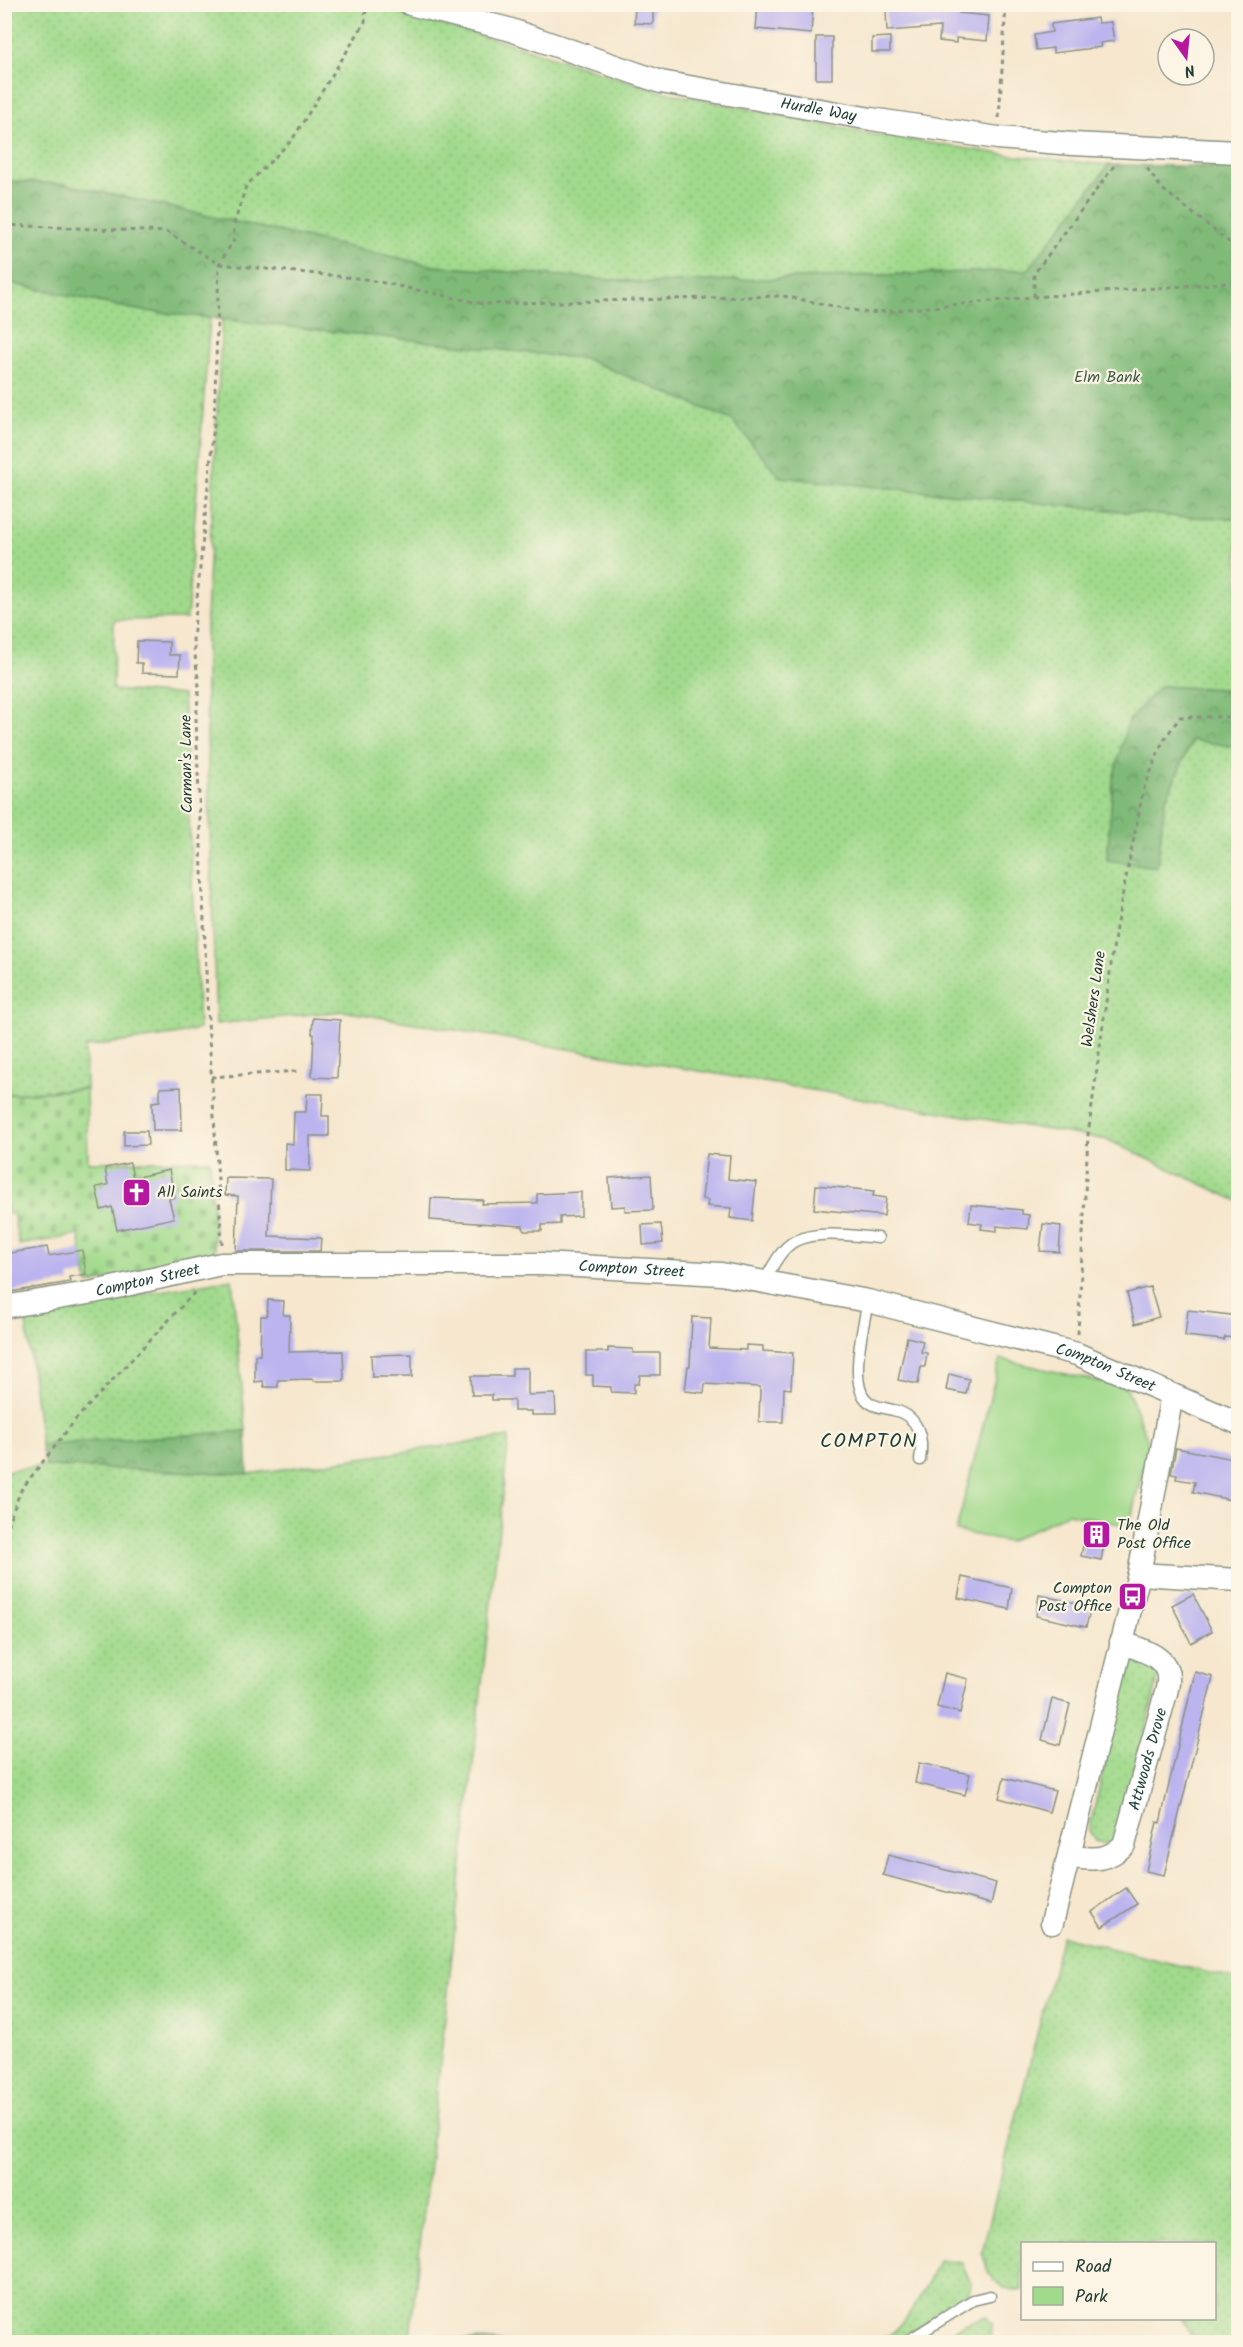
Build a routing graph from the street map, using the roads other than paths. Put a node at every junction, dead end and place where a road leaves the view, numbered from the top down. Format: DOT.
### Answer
graph roads {
  1 [pos="410,4"];
  2 [pos="1239,152"];
  3 [pos="878,1238"];
  4 [pos="764,1282"];
  5 [pos="868,1301"];
  6 [pos="4,1307"];
  7 [pos="1172,1395"];
  8 [pos="1239,1423"];
  9 [pos="920,1460"];
  10 [pos="1139,1574"];
  11 [pos="1239,1580"];
  12 [pos="1121,1642"];
  13 [pos="1070,1857"];
  14 [pos="1052,1923"];
  15 [pos="990,2296"];
  16 [pos="906,2343"];
  1 -- 2 [label="street, Hurdle Way"];
  3 -- 4 [label="lane"];
  4 -- 5 [label="street, Compton Street"];
  4 -- 6 [label="street, Compton Street"];
  5 -- 7 [label="street, Compton Street"];
  5 -- 9 [label="lane"];
  7 -- 8 [label="street, Compton Street"];
  7 -- 10 [label="street"];
  10 -- 11 [label="street"];
  10 -- 12 [label="street"];
  12 -- 13 [label="street"];
  12 -- 13 [label="street, Attwoods Drove"];
  13 -- 14 [label="street"];
  15 -- 16 [label="lane"];
}
